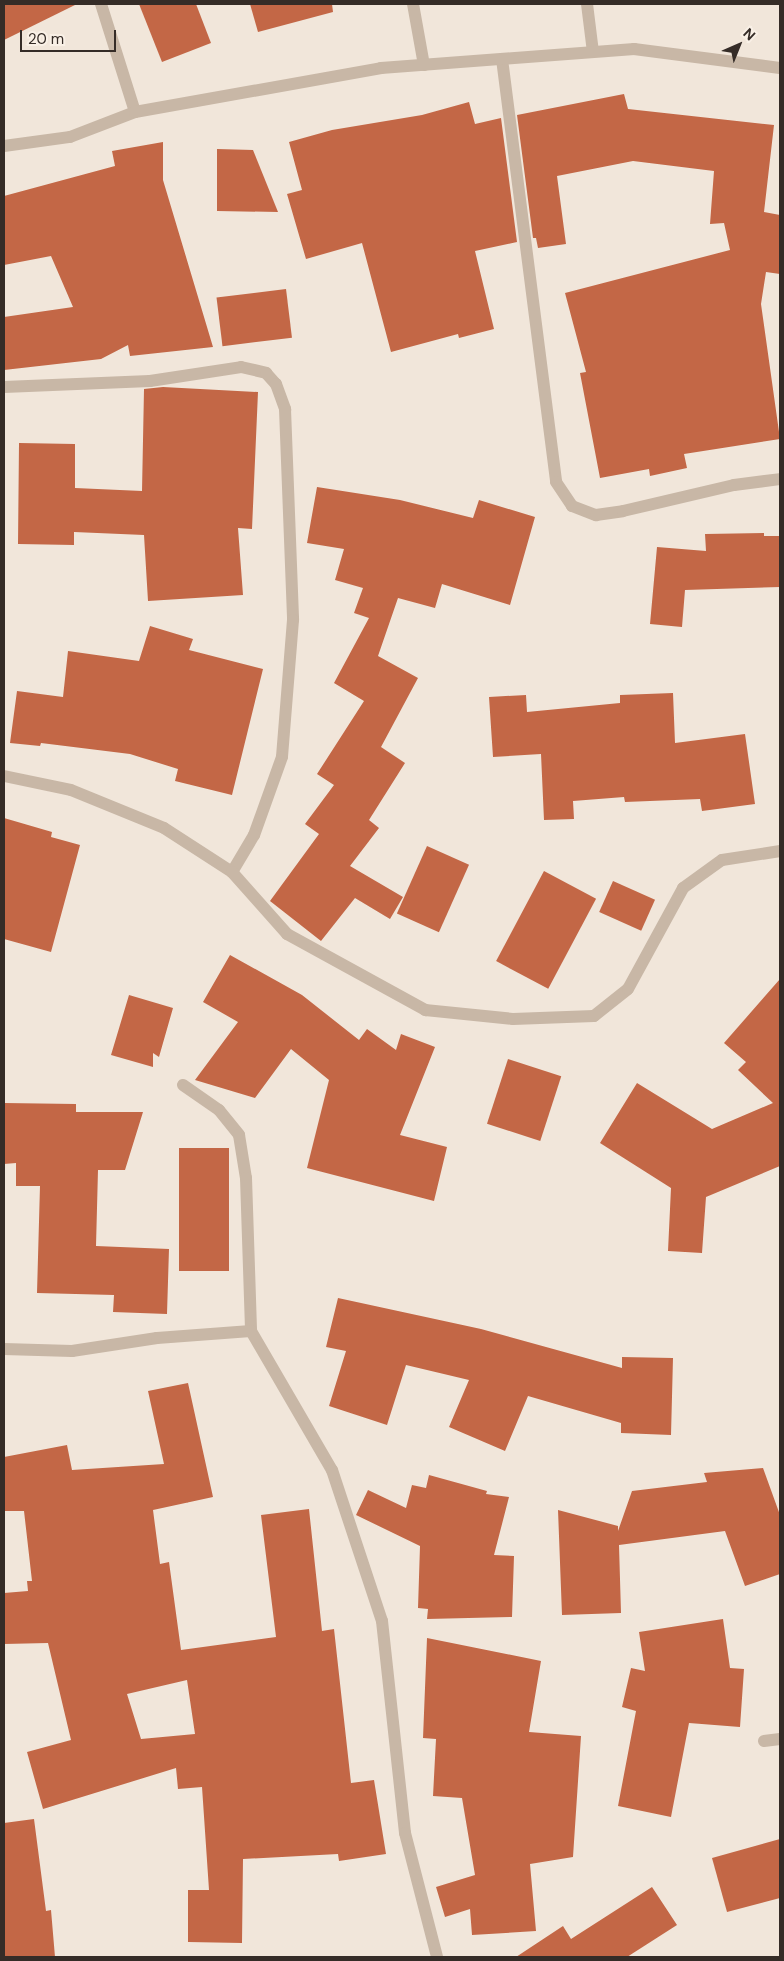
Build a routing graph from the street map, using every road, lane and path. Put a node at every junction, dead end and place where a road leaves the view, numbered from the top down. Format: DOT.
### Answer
graph roads {
  1 [pos="101,4"];
  2 [pos="413,4"];
  3 [pos="587,4"];
  4 [pos="593,52"];
  5 [pos="502,59"];
  6 [pos="424,65"];
  7 [pos="780,68"];
  8 [pos="135,112"];
  9 [pos="4,146"];
  10 [pos="4,387"];
  11 [pos="780,479"];
  12 [pos="4,776"];
  13 [pos="780,851"];
  14 [pos="232,872"];
  15 [pos="183,1084"];
  16 [pos="251,1331"];
  17 [pos="4,1350"];
  18 [pos="780,1739"];
  19 [pos="764,1741"];
  20 [pos="437,1957"];
  1 -- 8 [label="street"];
  2 -- 6 [label="street"];
  3 -- 4 [label="street"];
  4 -- 5 [label="street"];
  4 -- 7 [label="street"];
  5 -- 6 [label="street"];
  5 -- 11 [label="street"];
  6 -- 8 [label="street"];
  8 -- 9 [label="street"];
  10 -- 14 [label="street"];
  12 -- 14 [label="street"];
  13 -- 14 [label="street"];
  15 -- 16 [label="street"];
  16 -- 17 [label="street"];
  16 -- 20 [label="street"];
  18 -- 19 [label="street"];
}
